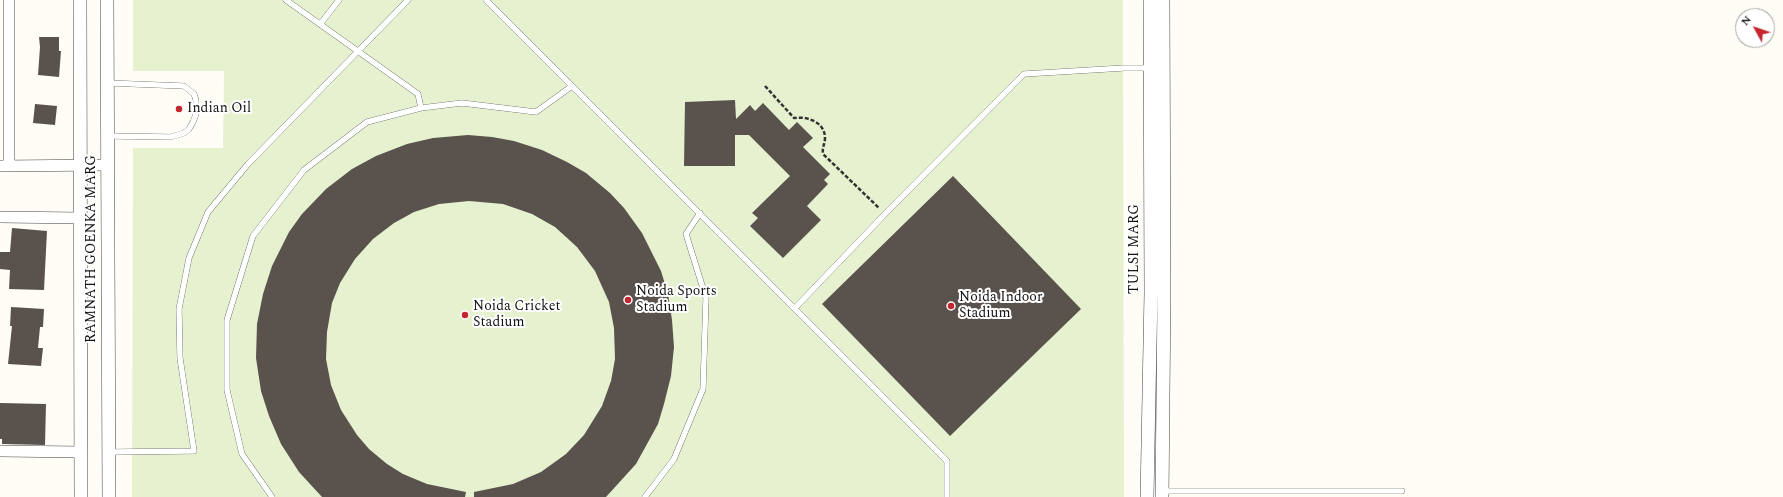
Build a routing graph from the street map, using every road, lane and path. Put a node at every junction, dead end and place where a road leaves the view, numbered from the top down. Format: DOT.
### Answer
graph roads {
  1 [pos="9,0"];
  2 [pos="80,0"];
  3 [pos="107,0"];
  4 [pos="286,0"];
  5 [pos="339,0"];
  6 [pos="408,0"];
  7 [pos="486,0"];
  8 [pos="1150,0"];
  9 [pos="1163,0"];
  10 [pos="321,23"];
  11 [pos="4,44"];
  12 [pos="359,51"];
  13 [pos="1157,68"];
  14 [pos="108,83"];
  15 [pos="572,86"];
  16 [pos="765,86"];
  17 [pos="421,108"];
  18 [pos="108,136"];
  19 [pos="108,165"];
  20 [pos="4,166"];
  21 [pos="80,166"];
  22 [pos="700,213"];
  23 [pos="885,214"];
  24 [pos="0,217"];
  25 [pos="81,218"];
  26 [pos="795,308"];
  27 [pos="0,451"];
  28 [pos="81,452"];
  29 [pos="108,452"];
  30 [pos="1402,491"];
  31 [pos="1162,494"];
  32 [pos="82,497"];
  33 [pos="109,497"];
  34 [pos="272,497"];
  35 [pos="645,497"];
  36 [pos="947,497"];
  37 [pos="1147,497"];
  1 -- 11 [label="street"];
  2 -- 21 [label="street, RAMNATH GOENKA MARG"];
  3 -- 14 [label="street, RAMNATH GOENKA MARG"];
  4 -- 10 [label="lane"];
  5 -- 10 [label="lane"];
  6 -- 12 [label="lane"];
  7 -- 15 [label="lane"];
  8 -- 13 [label="street, TULSI MARG"];
  9 -- 13 [label="street, TULSI MARG"];
  10 -- 12 [label="lane"];
  11 -- 20 [label="street"];
  12 -- 17 [label="lane"];
  12 -- 29 [label="lane"];
  13 -- 23 [label="lane"];
  13 -- 31 [label="street, TULSI MARG"];
  13 -- 37 [label="street, TULSI MARG"];
  14 -- 18 [label="street, RAMNATH GOENKA MARG"];
  14 -- 18 [label="lane"];
  15 -- 17 [label="lane"];
  15 -- 22 [label="lane"];
  16 -- 23 [label="path"];
  17 -- 34 [label="lane"];
  18 -- 19 [label="street, RAMNATH GOENKA MARG"];
  19 -- 21 [label="street"];
  19 -- 29 [label="street, RAMNATH GOENKA MARG"];
  20 -- 21 [label="street"];
  21 -- 25 [label="street, RAMNATH GOENKA MARG"];
  22 -- 26 [label="lane"];
  22 -- 35 [label="lane"];
  23 -- 26 [label="lane"];
  24 -- 25 [label="street"];
  25 -- 28 [label="street, RAMNATH GOENKA MARG"];
  26 -- 36 [label="lane"];
  27 -- 28 [label="street"];
  28 -- 32 [label="street, RAMNATH GOENKA MARG"];
  29 -- 33 [label="street, RAMNATH GOENKA MARG"];
  30 -- 31 [label="lane"];
}
